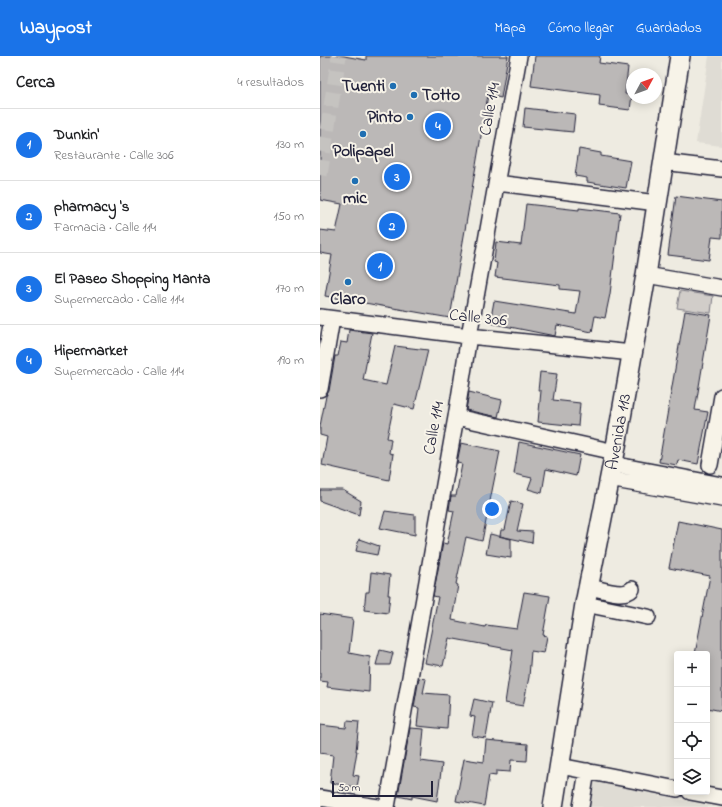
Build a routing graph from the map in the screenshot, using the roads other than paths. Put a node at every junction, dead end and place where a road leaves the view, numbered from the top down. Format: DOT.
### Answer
graph roads {
  1 [pos="519,56"];
  2 [pos="680,56"];
  3 [pos="663,162"];
  4 [pos="722,168"];
  5 [pos="497,183"];
  6 [pos="657,203"];
  7 [pos="646,275"];
  8 [pos="722,288"];
  9 [pos="326,318"];
  10 [pos="469,336"];
  11 [pos="632,353"];
  12 [pos="320,389"];
  13 [pos="722,396"];
  14 [pos="456,417"];
  15 [pos="612,465"];
  16 [pos="710,465"];
  17 [pos="711,487"];
  18 [pos="722,499"];
  19 [pos="632,589"];
  20 [pos="588,596"];
  21 [pos="648,617"];
  22 [pos="560,766"];
  23 [pos="587,771"];
  24 [pos="674,788"];
  25 [pos="706,795"];
  26 [pos="320,798"];
  27 [pos="722,798"];
  28 [pos="378,807"];
  29 [pos="387,807"];
  30 [pos="553,807"];
  31 [pos="581,807"];
  1 -- 5 [label="street, Calle 114"];
  2 -- 3 [label="main road, Avenida 113"];
  3 -- 4 [label="street"];
  3 -- 6 [label="main road, Avenida 113"];
  5 -- 6 [label="street"];
  5 -- 10 [label="street, Calle 114"];
  6 -- 7 [label="main road, Avenida 113"];
  7 -- 8 [label="street"];
  7 -- 11 [label="main road, Avenida 113"];
  9 -- 10 [label="street, Calle 306"];
  9 -- 12 [label="street"];
  10 -- 11 [label="street, Calle 306"];
  10 -- 14 [label="street, Calle 114"];
  11 -- 15 [label="main road, Avenida 113"];
  13 -- 16 [label="street"];
  14 -- 15 [label="street"];
  14 -- 29 [label="street, Calle 114"];
  15 -- 17 [label="street"];
  15 -- 20 [label="main road, Avenida 113"];
  17 -- 18 [label="street"];
  19 -- 20 [label="street"];
  20 -- 21 [label="street"];
  20 -- 22 [label="main road, Avenida 113"];
  22 -- 23 [label="street"];
  22 -- 30 [label="main road, Avenida 113"];
  23 -- 24 [label="street"];
  23 -- 31 [label="street"];
  25 -- 27 [label="street"];
  26 -- 28 [label="street"];
}
